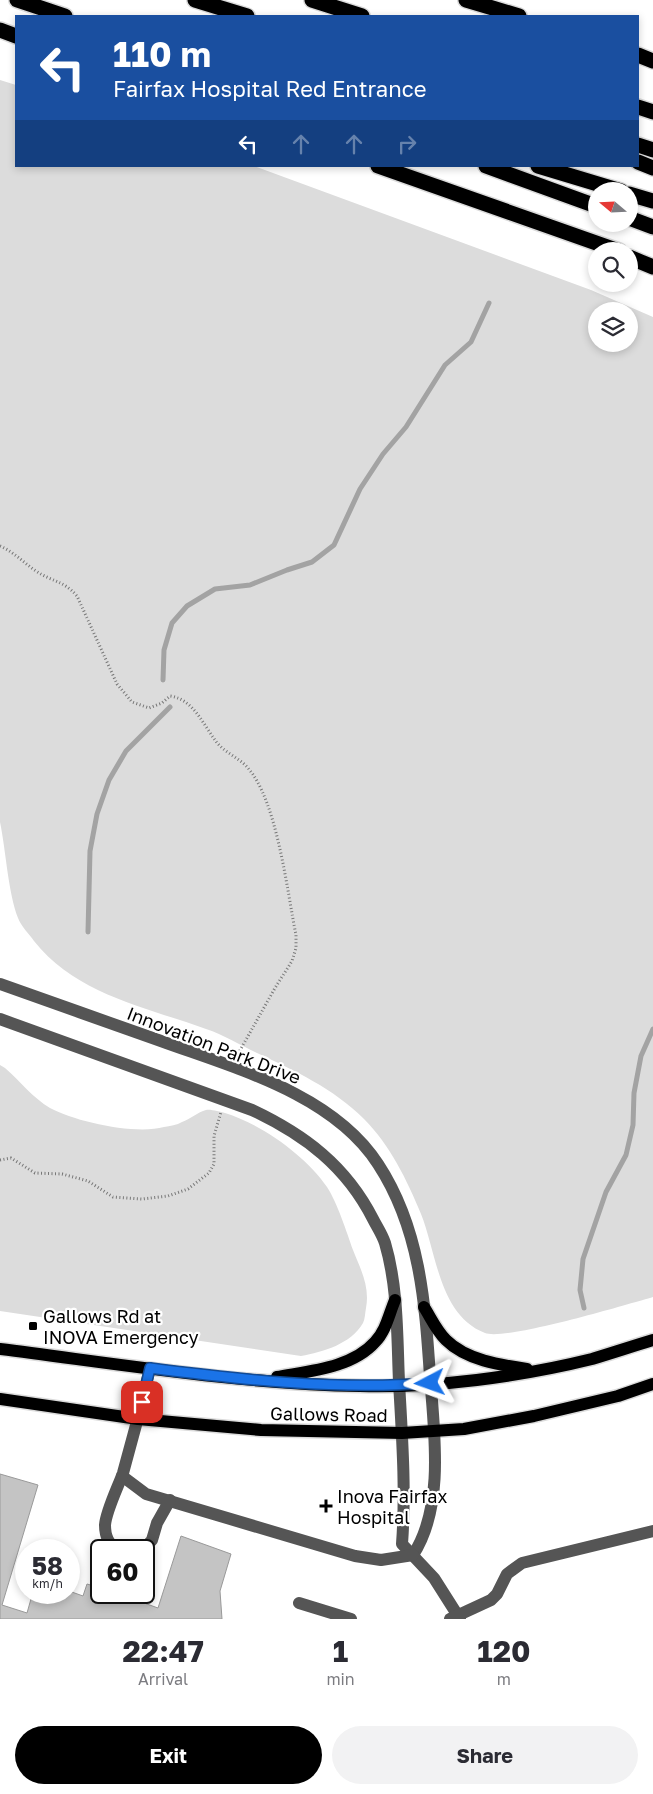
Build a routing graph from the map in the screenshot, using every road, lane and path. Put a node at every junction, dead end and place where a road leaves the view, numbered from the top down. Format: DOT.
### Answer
graph roads {
  1 [pos="17,0"];
  2 [pos="196,0"];
  3 [pos="312,0"];
  4 [pos="466,0"];
  5 [pos="61,15"];
  6 [pos="244,15"];
  7 [pos="359,15"];
  8 [pos="516,15"];
  9 [pos="0,30"];
  10 [pos="15,36"];
  11 [pos="639,53"];
  12 [pos="639,54"];
  13 [pos="653,56"];
  14 [pos="653,61"];
  15 [pos="639,107"];
  16 [pos="653,112"];
  17 [pos="639,145"];
  18 [pos="653,150"];
  19 [pos="639,162"];
  20 [pos="381,167"];
  21 [pos="489,167"];
  22 [pos="541,167"];
  23 [pos="653,168"];
  24 [pos="590,182"];
  25 [pos="638,197"];
  26 [pos="653,201"];
  27 [pos="588,203"];
  28 [pos="638,221"];
  29 [pos="653,227"];
  30 [pos="591,242"];
  31 [pos="638,259"];
  32 [pos="638,260"];
  33 [pos="653,263"];
  34 [pos="653,267"];
  35 [pos="0,546"];
  36 [pos="0,984"];
  37 [pos="0,1019"];
  38 [pos="234,1068"];
  39 [pos="224,1100"];
  40 [pos="0,1160"];
  41 [pos="395,1300"];
  42 [pos="424,1307"];
  43 [pos="653,1340"];
  44 [pos="0,1349"];
  45 [pos="150,1368"];
  46 [pos="534,1370"];
  47 [pos="258,1380"];
  48 [pos="430,1383"];
  49 [pos="653,1384"];
  50 [pos="399,1385"];
  51 [pos="0,1399"];
  52 [pos="138,1419"];
  53 [pos="433,1432"];
  54 [pos="402,1433"];
  55 [pos="122,1476"];
  56 [pos="170,1500"];
  57 [pos="653,1531"];
  58 [pos="108,1539"];
  59 [pos="152,1539"];
  60 [pos="413,1555"];
  61 [pos="299,1603"];
  62 [pos="456,1617"];
  63 [pos="352,1619"];
  1 -- 5 [label="highway"];
  2 -- 6 [label="highway"];
  3 -- 7 [label="highway"];
  4 -- 8 [label="highway"];
  9 -- 10 [label="highway"];
  11 -- 13 [label="highway"];
  12 -- 14 [label="highway"];
  15 -- 16 [label="highway"];
  17 -- 18 [label="highway"];
  19 -- 23 [label="highway"];
  20 -- 30 [label="highway"];
  21 -- 27 [label="highway"];
  22 -- 24 [label="highway"];
  25 -- 26 [label="highway"];
  28 -- 29 [label="highway"];
  31 -- 33 [label="highway"];
  32 -- 34 [label="highway"];
  35 -- 38 [label="path"];
  36 -- 38 [label="street, Innovation Park Drive"];
  37 -- 39 [label="street"];
  38 -- 42 [label="street, Innovation Park Drive"];
  39 -- 40 [label="path"];
  39 -- 41 [label="street"];
  41 -- 47 [label="main road"];
  41 -- 50 [label="street"];
  42 -- 46 [label="main road"];
  42 -- 48 [label="street, Innovation Park Drive"];
  43 -- 46 [label="main road, Gallows Road"];
  44 -- 45 [label="main road, Gallows Road"];
  45 -- 47 [label="main road, Gallows Road"];
  45 -- 52 [label="street"];
  46 -- 48 [label="main road, Gallows Road"];
  47 -- 50 [label="main road, Gallows Road"];
  48 -- 50 [label="main road, Gallows Road"];
  48 -- 53 [label="street, Innovation Park Drive"];
  49 -- 53 [label="main road, Gallows Road"];
  50 -- 54 [label="street"];
  51 -- 52 [label="main road, Gallows Road"];
  52 -- 54 [label="main road, Gallows Road"];
  52 -- 55 [label="street"];
  53 -- 54 [label="main road, Gallows Road"];
  53 -- 60 [label="street, Innovation Park Drive"];
  54 -- 60 [label="street"];
  55 -- 56 [label="street"];
  55 -- 58 [label="street"];
  56 -- 59 [label="street"];
  56 -- 60 [label="street"];
  57 -- 62 [label="street"];
  60 -- 62 [label="street"];
  61 -- 63 [label="street"];
}
